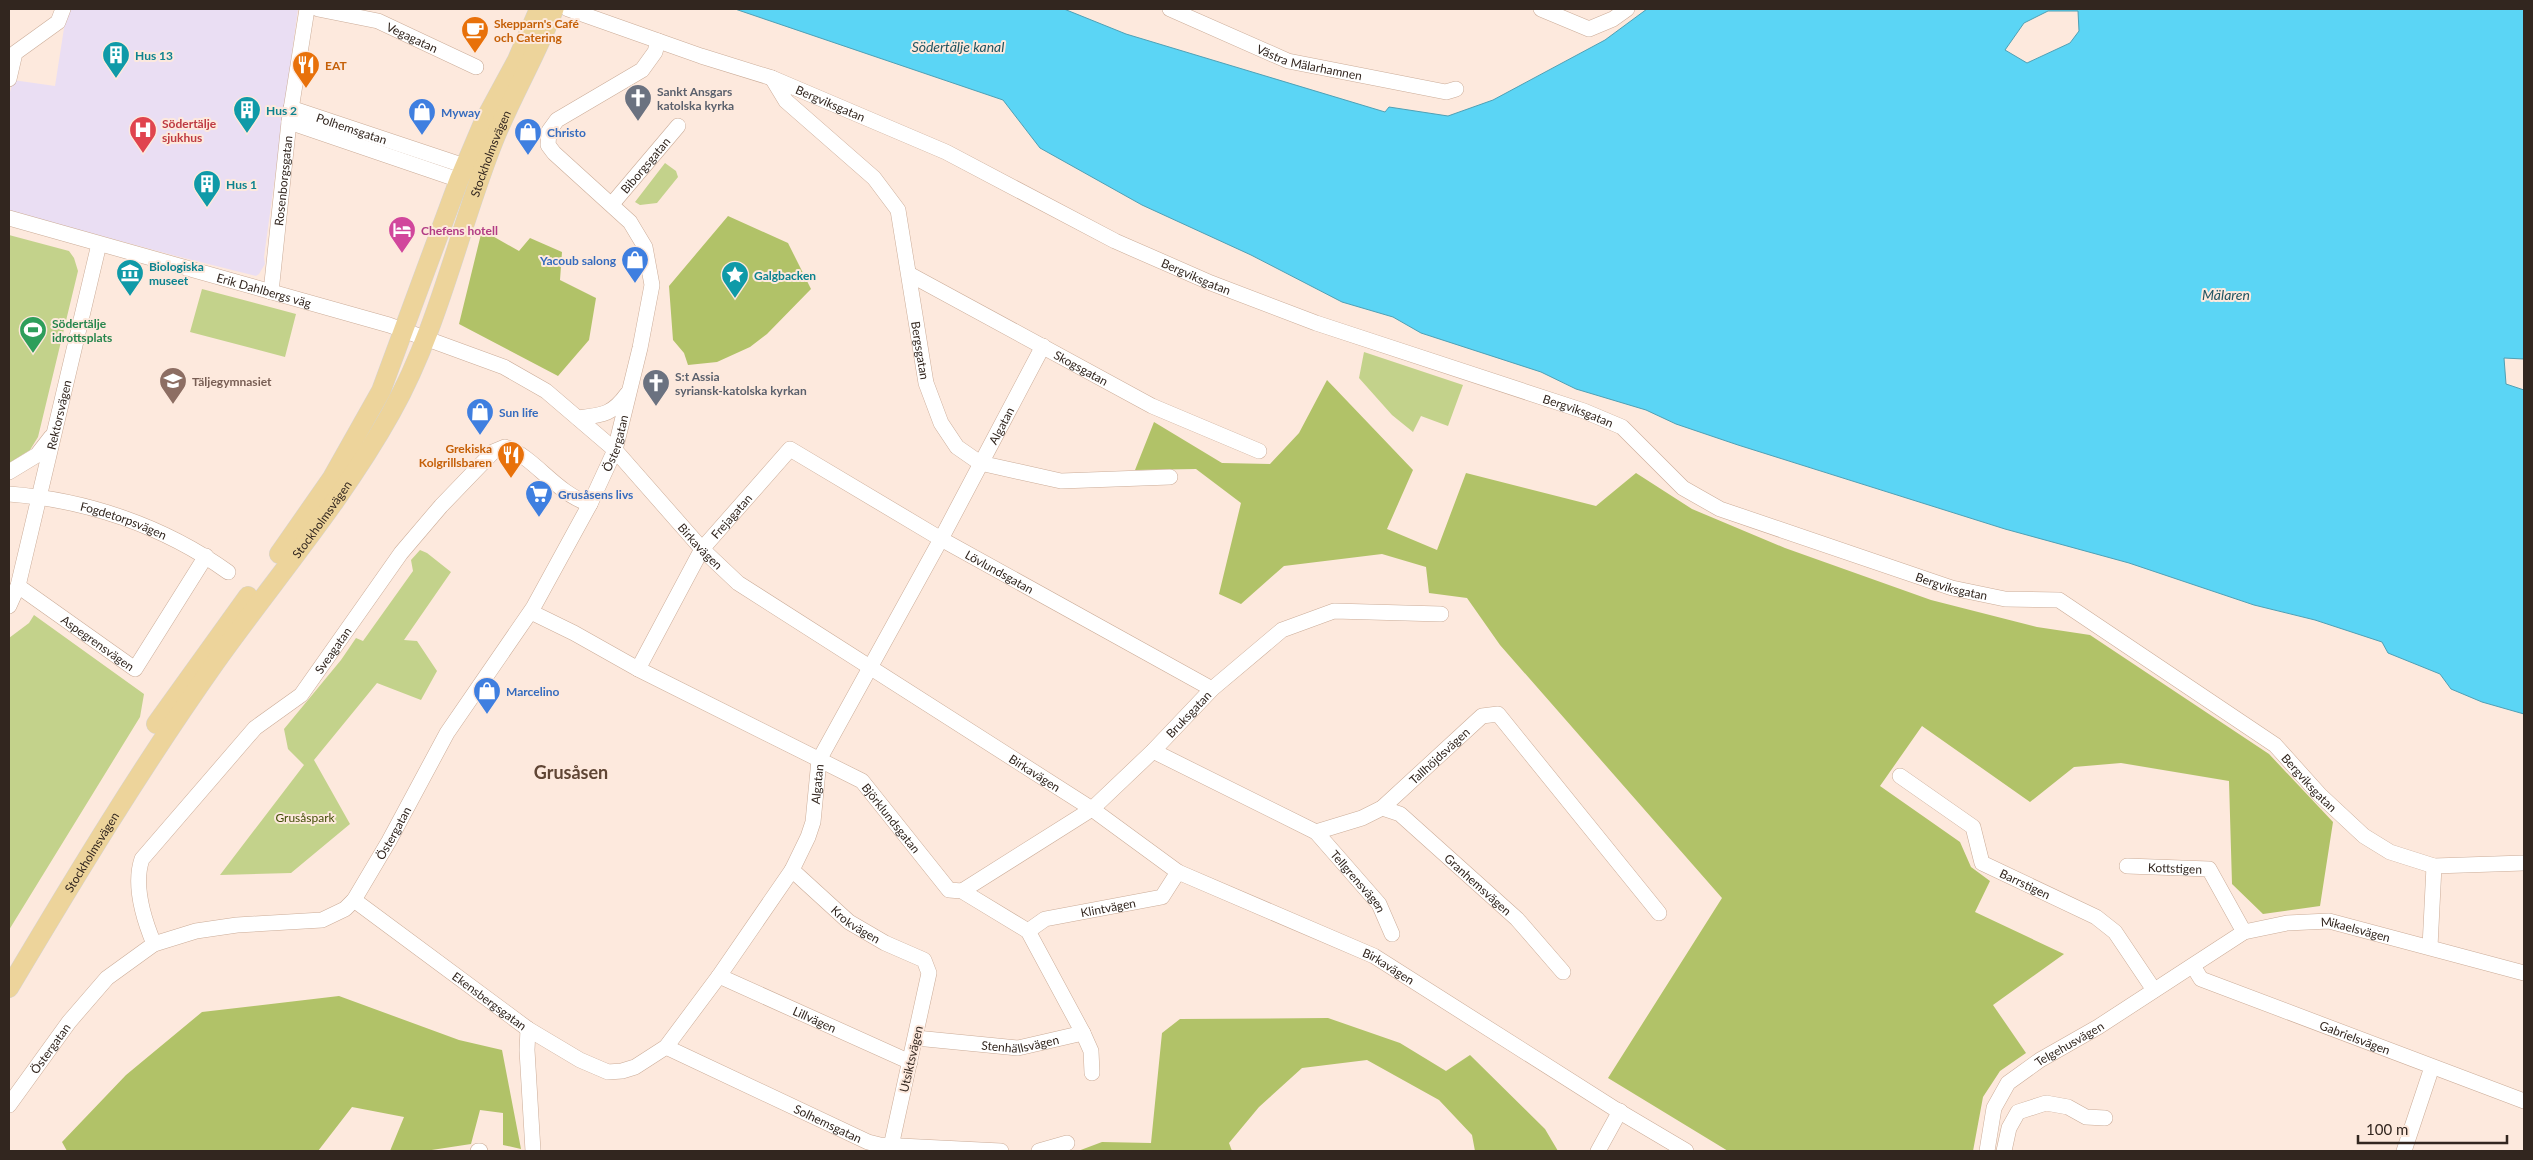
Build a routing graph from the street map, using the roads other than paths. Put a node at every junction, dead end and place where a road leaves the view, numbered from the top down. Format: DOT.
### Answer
graph roads {
  1 [pos="63,9"];
  2 [pos="308,9"];
  3 [pos="318,9"];
  4 [pos="554,9"];
  5 [pos="1170,9"];
  6 [pos="1541,9"];
  7 [pos="1627,9"];
  8 [pos="658,41"];
  9 [pos="12,52"];
  10 [pos="476,67"];
  11 [pos="772,78"];
  12 [pos="9,79"];
  13 [pos="1456,89"];
  14 [pos="290,115"];
  15 [pos="678,126"];
  16 [pos="462,173"];
  17 [pos="612,204"];
  18 [pos="9,218"];
  19 [pos="99,244"];
  20 [pos="909,274"];
  21 [pos="271,292"];
  22 [pos="404,330"];
  23 [pos="426,338"];
  24 [pos="1043,346"];
  25 [pos="629,391"];
  26 [pos="578,418"];
  27 [pos="54,432"];
  28 [pos="615,450"];
  29 [pos="790,450"];
  30 [pos="1259,451"];
  31 [pos="980,463"];
  32 [pos="9,472"];
  33 [pos="1170,477"];
  34 [pos="9,494"];
  35 [pos="39,496"];
  36 [pos="590,504"];
  37 [pos="940,540"];
  38 [pos="702,549"];
  39 [pos="206,556"];
  40 [pos="228,572"];
  41 [pos="18,586"];
  42 [pos="9,606"];
  43 [pos="531,612"];
  44 [pos="1440,614"];
  45 [pos="871,665"];
  46 [pos="638,669"];
  47 [pos="1212,689"];
  48 [pos="1153,751"];
  49 [pos="819,760"];
  50 [pos="1900,776"];
  51 [pos="1382,808"];
  52 [pos="1092,809"];
  53 [pos="1316,832"];
  54 [pos="2524,863"];
  55 [pos="2127,866"];
  56 [pos="2434,866"];
  57 [pos="792,870"];
  58 [pos="1178,872"];
  59 [pos="962,891"];
  60 [pos="354,900"];
  61 [pos="1659,913"];
  62 [pos="1028,931"];
  63 [pos="2244,932"];
  64 [pos="1392,934"];
  65 [pos="154,944"];
  66 [pos="2430,947"];
  67 [pos="9,963"];
  68 [pos="928,966"];
  69 [pos="2193,966"];
  70 [pos="1563,972"];
  71 [pos="2524,973"];
  72 [pos="719,976"];
  73 [pos="9,988"];
  74 [pos="2154,990"];
  75 [pos="528,1029"];
  76 [pos="1083,1033"];
  77 [pos="916,1038"];
  78 [pos="666,1047"];
  79 [pos="910,1062"];
  80 [pos="2432,1067"];
  81 [pos="1092,1073"];
  82 [pos="2524,1099"];
  83 [pos="9,1105"];
  84 [pos="1620,1111"];
  85 [pos="2105,1118"];
  86 [pos="1067,1143"];
  87 [pos="890,1148"];
  88 [pos="533,1151"];
  89 [pos="1001,1151"];
  90 [pos="1039,1151"];
  91 [pos="1598,1151"];
  92 [pos="1686,1151"];
  93 [pos="1987,1151"];
  94 [pos="2004,1151"];
  95 [pos="2404,1151"];
  1 -- 9 [label="street"];
  2 -- 14 [label="street, Rosenborgsgatan"];
  3 -- 10 [label="street, Vegagatan"];
  4 -- 8 [label="street, Bergviksgatan"];
  4 -- 16 [label="main road, Stockholmsvägen"];
  4 -- 23 [label="main road, Stockholmsvägen"];
  5 -- 13 [label="street, Västra Mälarhamnen"];
  6 -- 7 [label="street"];
  8 -- 11 [label="street, Bergviksgatan"];
  8 -- 17 [label="street, Östergatan"];
  9 -- 12 [label="street"];
  11 -- 20 [label="street, Bergsgatan"];
  11 -- 56 [label="street, Bergviksgatan"];
  14 -- 16 [label="street, Polhemsgatan"];
  14 -- 21 [label="street, Rosenborgsgatan"];
  15 -- 17 [label="street, Biborgsgatan"];
  16 -- 22 [label="main road, Stockholmsvägen"];
  17 -- 25 [label="street, Östergatan"];
  18 -- 19 [label="street, Erik Dahlbergs väg"];
  19 -- 21 [label="street, Erik Dahlbergs väg"];
  19 -- 27 [label="street, Rektorsvägen"];
  20 -- 24 [label="street, Skogsgatan"];
  20 -- 31 [label="street, Bergsgatan"];
  21 -- 22 [label="street, Erik Dahlbergs väg"];
  22 -- 23 [label="street, Erik Dahlbergs väg"];
  22 -- 67 [label="main road, Stockholmsvägen"];
  23 -- 26 [label="street, Birkavägen"];
  23 -- 73 [label="main road, Stockholmsvägen"];
  24 -- 30 [label="street, Skogsgatan"];
  24 -- 31 [label="street, Algatan"];
  25 -- 26 [label="street, Östergatan"];
  25 -- 28 [label="street, Östergatan"];
  26 -- 28 [label="street, Birkavägen"];
  27 -- 32 [label="street"];
  27 -- 35 [label="street, Rektorsvägen"];
  28 -- 36 [label="street, Östergatan"];
  28 -- 38 [label="street, Birkavägen"];
  29 -- 37 [label="street, Lövlundsgatan"];
  29 -- 38 [label="street, Frejagatan"];
  31 -- 33 [label="street, Bergsgatan"];
  31 -- 37 [label="street, Algatan"];
  34 -- 35 [label="street, Fogdetorpsvägen"];
  35 -- 39 [label="street, Fogdetorpsvägen"];
  35 -- 41 [label="street, Rektorsvägen"];
  36 -- 43 [label="street, Östergatan"];
  36 -- 65 [label="street, Sveagatan"];
  37 -- 45 [label="street, Algatan"];
  37 -- 47 [label="street, Lövlundsgatan"];
  38 -- 45 [label="street, Birkavägen"];
  38 -- 46 [label="street, Frejagatan"];
  39 -- 40 [label="street, Fogdetorpsvägen"];
  39 -- 41 [label="street, Aspegrensvägen"];
  41 -- 42 [label="street"];
  43 -- 46 [label="street, Björklundsgatan"];
  43 -- 60 [label="street, Östergatan"];
  44 -- 47 [label="street, Bruksgatan"];
  45 -- 49 [label="street, Algatan"];
  45 -- 52 [label="street, Birkavägen"];
  46 -- 49 [label="street, Björklundsgatan"];
  47 -- 48 [label="street, Bruksgatan"];
  48 -- 52 [label="street, Bruksgatan"];
  48 -- 53 [label="street"];
  49 -- 57 [label="street, Algatan"];
  49 -- 59 [label="street, Björklundsgatan"];
  50 -- 74 [label="street, Barrstigen"];
  51 -- 53 [label="street, Tallhöjdsvägen"];
  51 -- 61 [label="street, Tallhöjdsvägen"];
  51 -- 70 [label="street, Granhemsvägen"];
  52 -- 58 [label="street, Birkavägen"];
  52 -- 59 [label="street, Bruksgatan"];
  53 -- 64 [label="street, Tellgrensvägen"];
  54 -- 56 [label="street, Bergviksgatan"];
  55 -- 63 [label="street, Kottstigen"];
  56 -- 66 [label="street"];
  57 -- 68 [label="street, Krokvägen"];
  57 -- 72 [label="street, Algatan"];
  58 -- 62 [label="street, Klintvägen"];
  58 -- 84 [label="street, Birkavägen"];
  59 -- 62 [label="street, Björklundsgatan"];
  60 -- 65 [label="street, Östergatan"];
  60 -- 75 [label="street, Ekensbergsgatan"];
  62 -- 76 [label="street"];
  63 -- 66 [label="street, Mikaelsvägen"];
  63 -- 69 [label="street, Mikaelsvägen"];
  65 -- 83 [label="street, Östergatan"];
  66 -- 71 [label="street, Mikaelsvägen"];
  68 -- 77 [label="street, Utsiktsvägen"];
  69 -- 74 [label="street, Telgehusvägen"];
  69 -- 80 [label="street, Gabrielsvägen"];
  72 -- 78 [label="street, Algatan"];
  72 -- 79 [label="street, Lillvägen"];
  74 -- 93 [label="street, Telgehusvägen"];
  75 -- 78 [label="street, Algatan"];
  75 -- 88 [label="street, Ekensbergsgatan"];
  76 -- 77 [label="street, Stenhällsvägen"];
  76 -- 81 [label="street"];
  77 -- 79 [label="street, Utsiktsvägen"];
  78 -- 87 [label="street, Solhemsgatan"];
  79 -- 87 [label="street, Utsiktsvägen"];
  80 -- 82 [label="street, Gabrielsvägen"];
  80 -- 95 [label="street"];
  84 -- 91 [label="street"];
  84 -- 92 [label="street, Birkavägen"];
  85 -- 94 [label="street"];
  86 -- 90 [label="street"];
  87 -- 89 [label="street, Solhemsgatan"];
}
